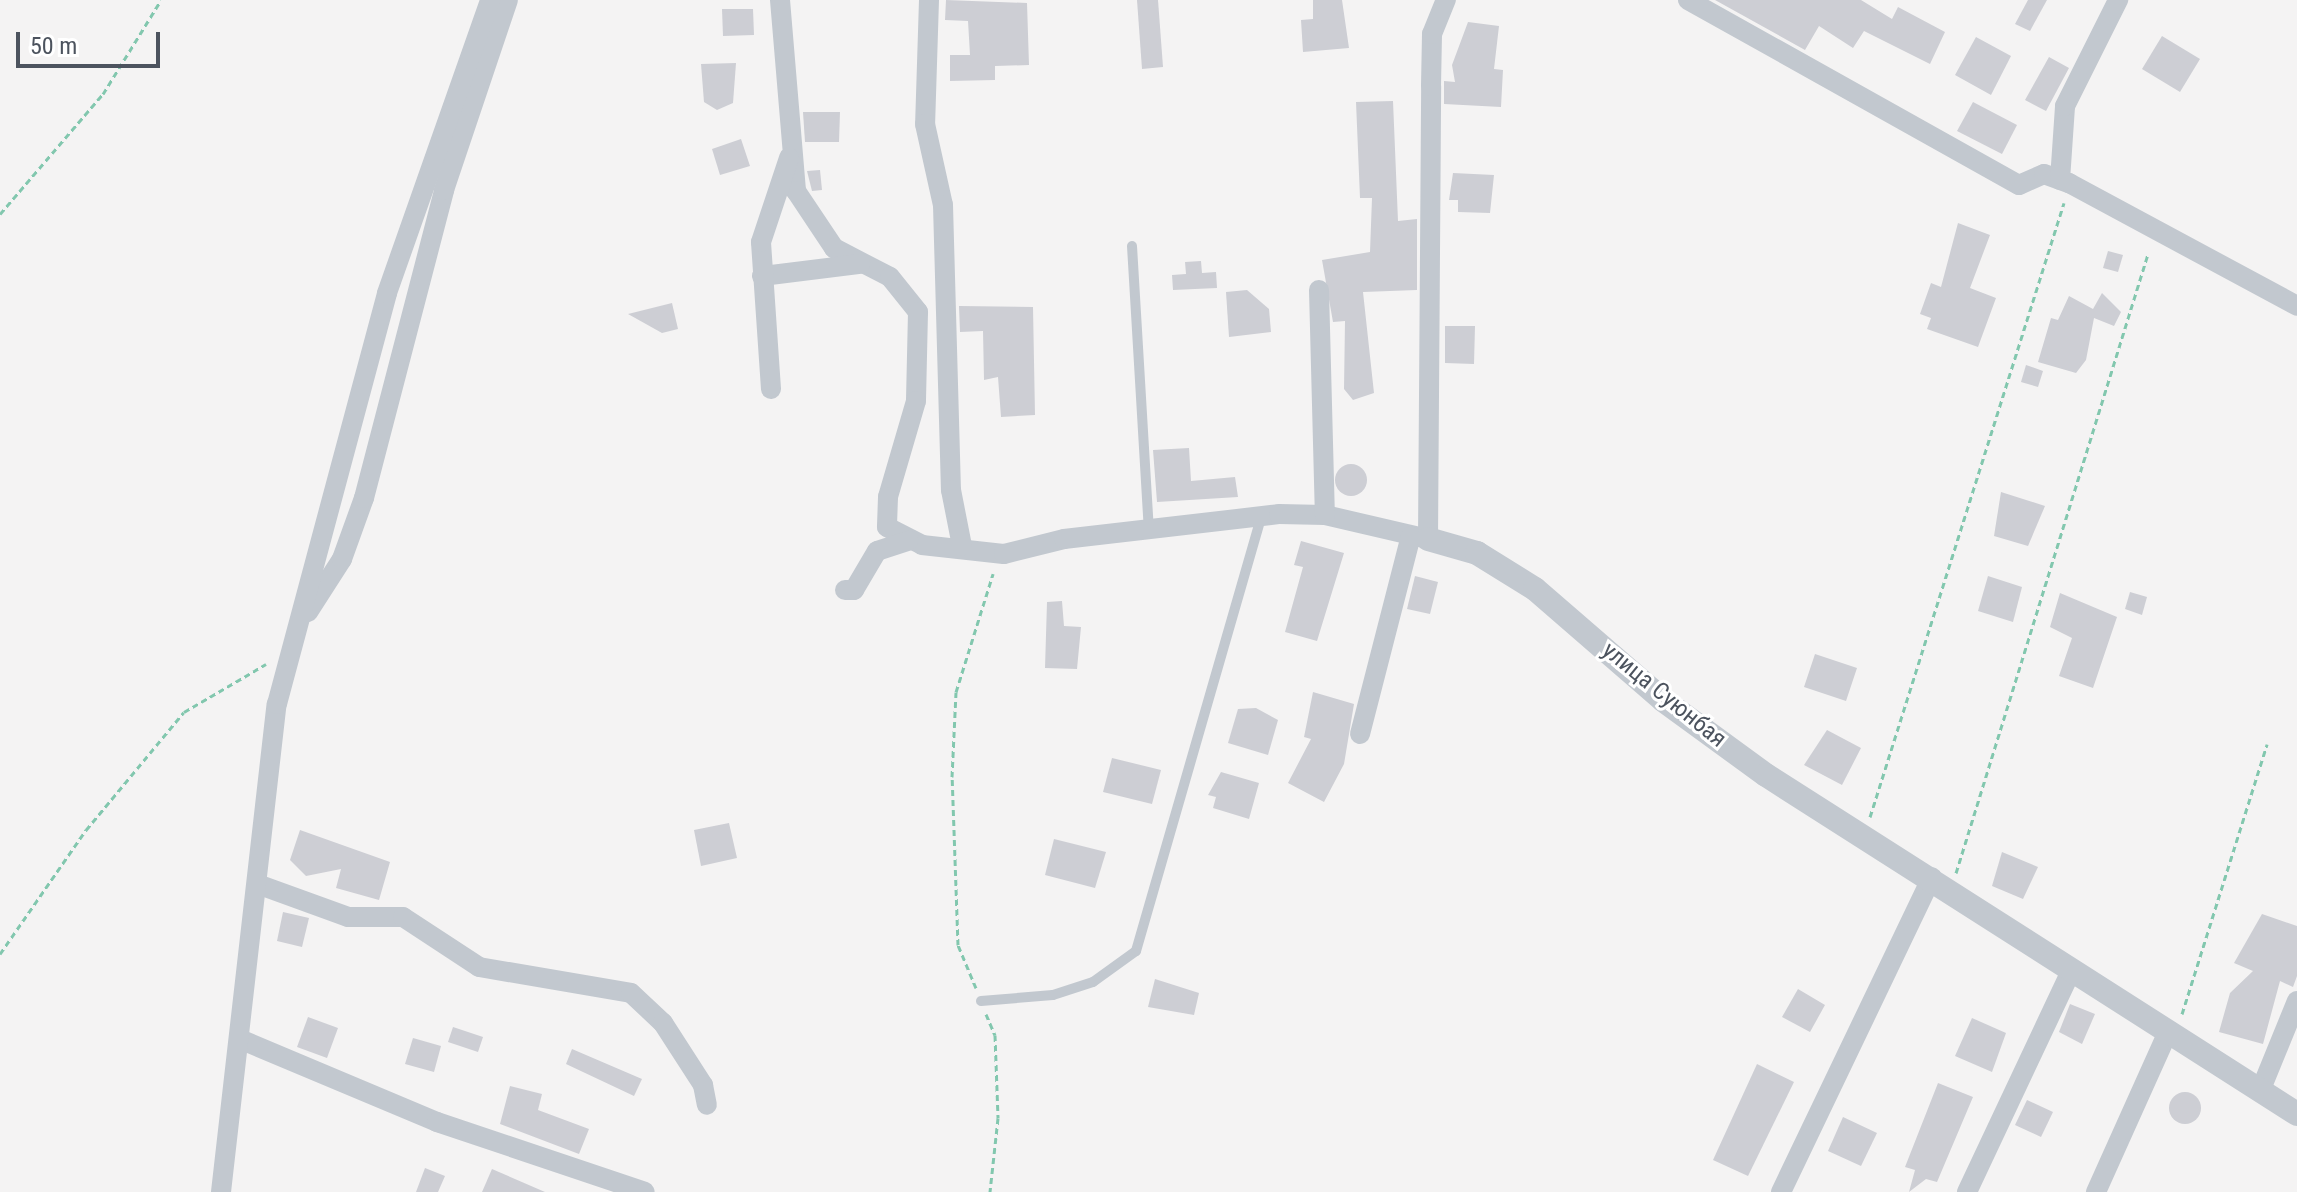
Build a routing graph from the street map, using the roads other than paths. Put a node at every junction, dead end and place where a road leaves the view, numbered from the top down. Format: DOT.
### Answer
graph roads {
  1 [pos="490,0"];
  2 [pos="508,0"];
  3 [pos="780,0"];
  4 [pos="929,0"];
  5 [pos="1445,0"];
  6 [pos="2118,0"];
  7 [pos="1692,1"];
  8 [pos="789,157"];
  9 [pos="2064,182"];
  10 [pos="1132,246"];
  11 [pos="865,264"];
  12 [pos="762,276"];
  13 [pos="1319,290"];
  14 [pos="2297,306"];
  15 [pos="771,389"];
  16 [pos="1325,515"];
  17 [pos="1261,517"];
  18 [pos="1149,530"];
  19 [pos="1420,538"];
  20 [pos="908,541"];
  21 [pos="962,546"];
  22 [pos="845,590"];
  23 [pos="304,615"];
  24 [pos="1360,734"];
  25 [pos="1941,883"];
  26 [pos="257,884"];
  27 [pos="2072,969"];
  28 [pos="981,1001"];
  29 [pos="2297,1001"];
  30 [pos="2172,1034"];
  31 [pos="242,1040"];
  32 [pos="2261,1089"];
  33 [pos="707,1105"];
  34 [pos="2297,1114"];
  35 [pos="221,1192"];
  36 [pos="645,1192"];
  37 [pos="1781,1192"];
  38 [pos="1967,1192"];
  39 [pos="2096,1192"];
  1 -- 23 [label="street"];
  2 -- 23 [label="street"];
  3 -- 8 [label="street"];
  4 -- 21 [label="street"];
  5 -- 19 [label="street"];
  6 -- 9 [label="street"];
  7 -- 9 [label="street"];
  8 -- 11 [label="street"];
  8 -- 12 [label="street"];
  9 -- 14 [label="street"];
  10 -- 18 [label="lane"];
  11 -- 12 [label="street"];
  11 -- 20 [label="street"];
  12 -- 15 [label="street"];
  13 -- 16 [label="street"];
  16 -- 17 [label="street, улица Суюнбая"];
  16 -- 19 [label="street, улица Суюнбая"];
  17 -- 18 [label="street, улица Суюнбая"];
  17 -- 28 [label="lane"];
  18 -- 21 [label="street, улица Суюнбая"];
  19 -- 24 [label="street"];
  19 -- 25 [label="street, улица Суюнбая"];
  20 -- 21 [label="street"];
  20 -- 22 [label="street"];
  23 -- 26 [label="street"];
  25 -- 27 [label="street, улица Суюнбая"];
  25 -- 37 [label="street"];
  26 -- 31 [label="street"];
  26 -- 33 [label="street"];
  27 -- 30 [label="street, улица Суюнбая"];
  27 -- 38 [label="street"];
  29 -- 32 [label="street"];
  30 -- 32 [label="street, улица Суюнбая"];
  30 -- 39 [label="street"];
  31 -- 35 [label="street"];
  31 -- 36 [label="street"];
  32 -- 34 [label="street, улица Суюнбая"];
}
